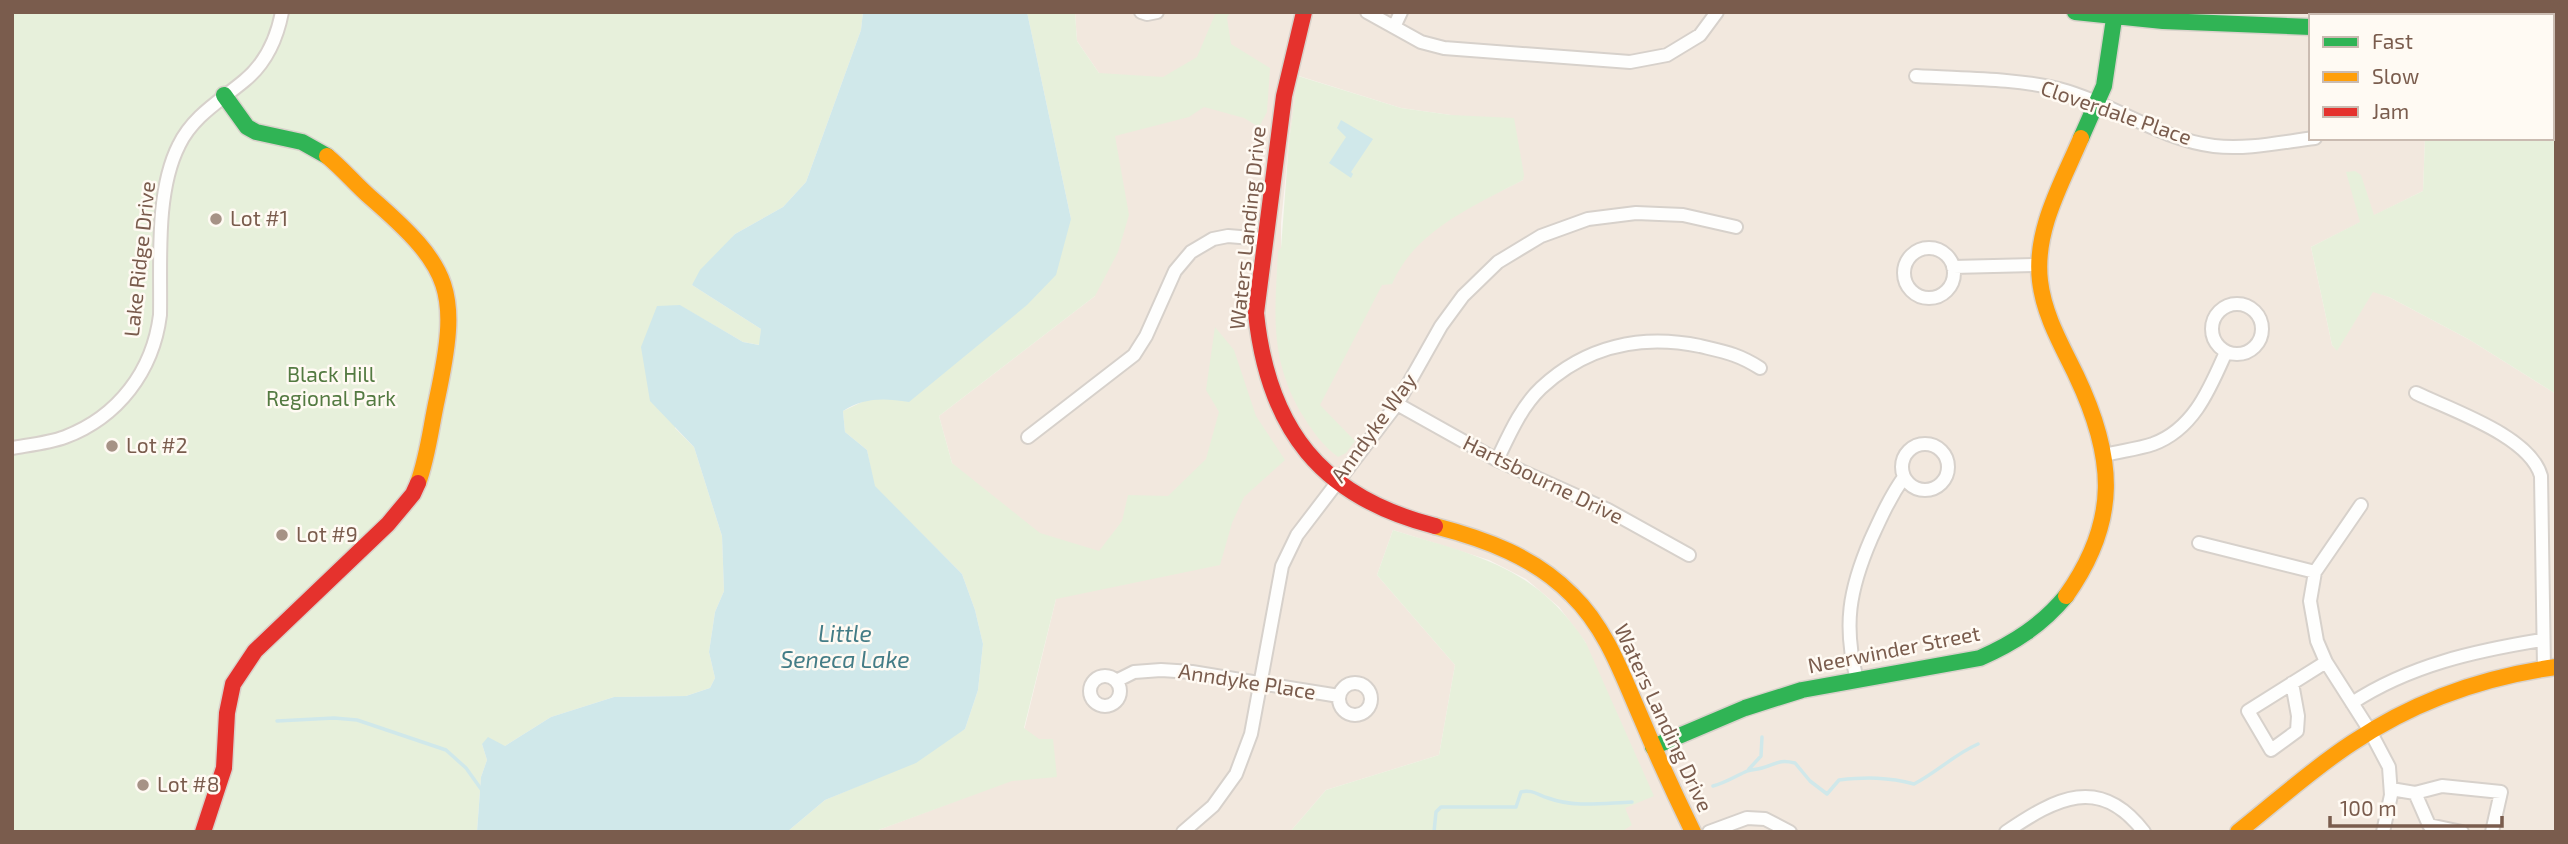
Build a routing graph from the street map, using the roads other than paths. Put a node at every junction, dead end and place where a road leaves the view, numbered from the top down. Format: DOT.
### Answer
graph roads {
  1 [pos="282,12"];
  2 [pos="1141,12"];
  3 [pos="1157,12"];
  4 [pos="1304,12"];
  5 [pos="1367,12"];
  6 [pos="1401,12"];
  7 [pos="1717,12"];
  8 [pos="2075,12"];
  9 [pos="2114,15"];
  10 [pos="1394,27"];
  11 [pos="2309,27"];
  12 [pos="1916,76"];
  13 [pos="224,95"];
  14 [pos="2097,103"];
  15 [pos="2309,139"];
  16 [pos="1736,227"];
  17 [pos="1264,239"];
  18 [pos="2038,265"];
  19 [pos="1953,267"];
  20 [pos="2226,352"];
  21 [pos="1760,368"];
  22 [pos="2416,393"];
  23 [pos="1397,404"];
  24 [pos="1028,437"];
  25 [pos="12,449"];
  26 [pos="2105,455"];
  27 [pos="1497,460"];
  28 [pos="1904,477"];
  29 [pos="1336,482"];
  30 [pos="2361,505"];
  31 [pos="2199,543"];
  32 [pos="1689,555"];
  33 [pos="2315,572"];
  34 [pos="2543,640"];
  35 [pos="2326,662"];
  36 [pos="2550,667"];
  37 [pos="1857,680"];
  38 [pos="1116,681"];
  39 [pos="2292,683"];
  40 [pos="1260,684"];
  41 [pos="1339,696"];
  42 [pos="2352,703"];
  43 [pos="2370,731"];
  44 [pos="1653,747"];
  45 [pos="2391,789"];
  46 [pos="2415,793"];
  47 [pos="203,832"];
  48 [pos="1183,832"];
  49 [pos="1693,832"];
  50 [pos="1709,832"];
  51 [pos="1790,832"];
  52 [pos="2006,832"];
  53 [pos="2144,832"];
  54 [pos="2238,832"];
  55 [pos="2383,832"];
  56 [pos="2462,832"];
  57 [pos="2492,832"];
  1 -- 13 [label="street, Lake Ridge Drive"];
  2 -- 3 [label="street"];
  4 -- 17 [label="street, Waters Landing Drive"];
  5 -- 10 [label="street"];
  6 -- 10 [label="street"];
  7 -- 10 [label="street"];
  8 -- 9 [label="street"];
  9 -- 11 [label="street"];
  9 -- 14 [label="street, Neerwinder Street"];
  12 -- 14 [label="street, Cloverdale Place"];
  13 -- 25 [label="street, Lake Ridge Drive"];
  13 -- 47 [label="street"];
  14 -- 15 [label="street, Cloverdale Place"];
  14 -- 18 [label="street, Neerwinder Street"];
  16 -- 23 [label="street, Anndyke Way"];
  17 -- 24 [label="street"];
  17 -- 29 [label="street, Waters Landing Drive"];
  18 -- 19 [label="street"];
  18 -- 26 [label="street, Neerwinder Street"];
  19 -- 19 [label="street"];
  20 -- 20 [label="street"];
  20 -- 26 [label="street"];
  21 -- 27 [label="street"];
  22 -- 34 [label="street"];
  23 -- 27 [label="street, Hartsbourne Drive"];
  23 -- 29 [label="street, Anndyke Way"];
  26 -- 37 [label="street, Neerwinder Street"];
  27 -- 32 [label="street, Hartsbourne Drive"];
  28 -- 37 [label="street"];
  29 -- 40 [label="street, Anndyke Way"];
  29 -- 44 [label="street, Waters Landing Drive"];
  30 -- 33 [label="street"];
  31 -- 33 [label="street"];
  33 -- 35 [label="street"];
  34 -- 36 [label="street"];
  34 -- 42 [label="street"];
  35 -- 39 [label="street"];
  35 -- 42 [label="street"];
  36 -- 43 [label="street"];
  37 -- 44 [label="street, Neerwinder Street"];
  38 -- 40 [label="street, Anndyke Place"];
  39 -- 39 [label="street"];
  40 -- 41 [label="street, Anndyke Place"];
  40 -- 48 [label="street, Anndyke Way"];
  42 -- 43 [label="street"];
  43 -- 45 [label="street"];
  43 -- 54 [label="street"];
  44 -- 49 [label="street, Waters Landing Drive"];
  45 -- 46 [label="street"];
  45 -- 55 [label="street"];
  46 -- 56 [label="street"];
  46 -- 57 [label="street"];
  50 -- 51 [label="street"];
  52 -- 53 [label="street"];
}
